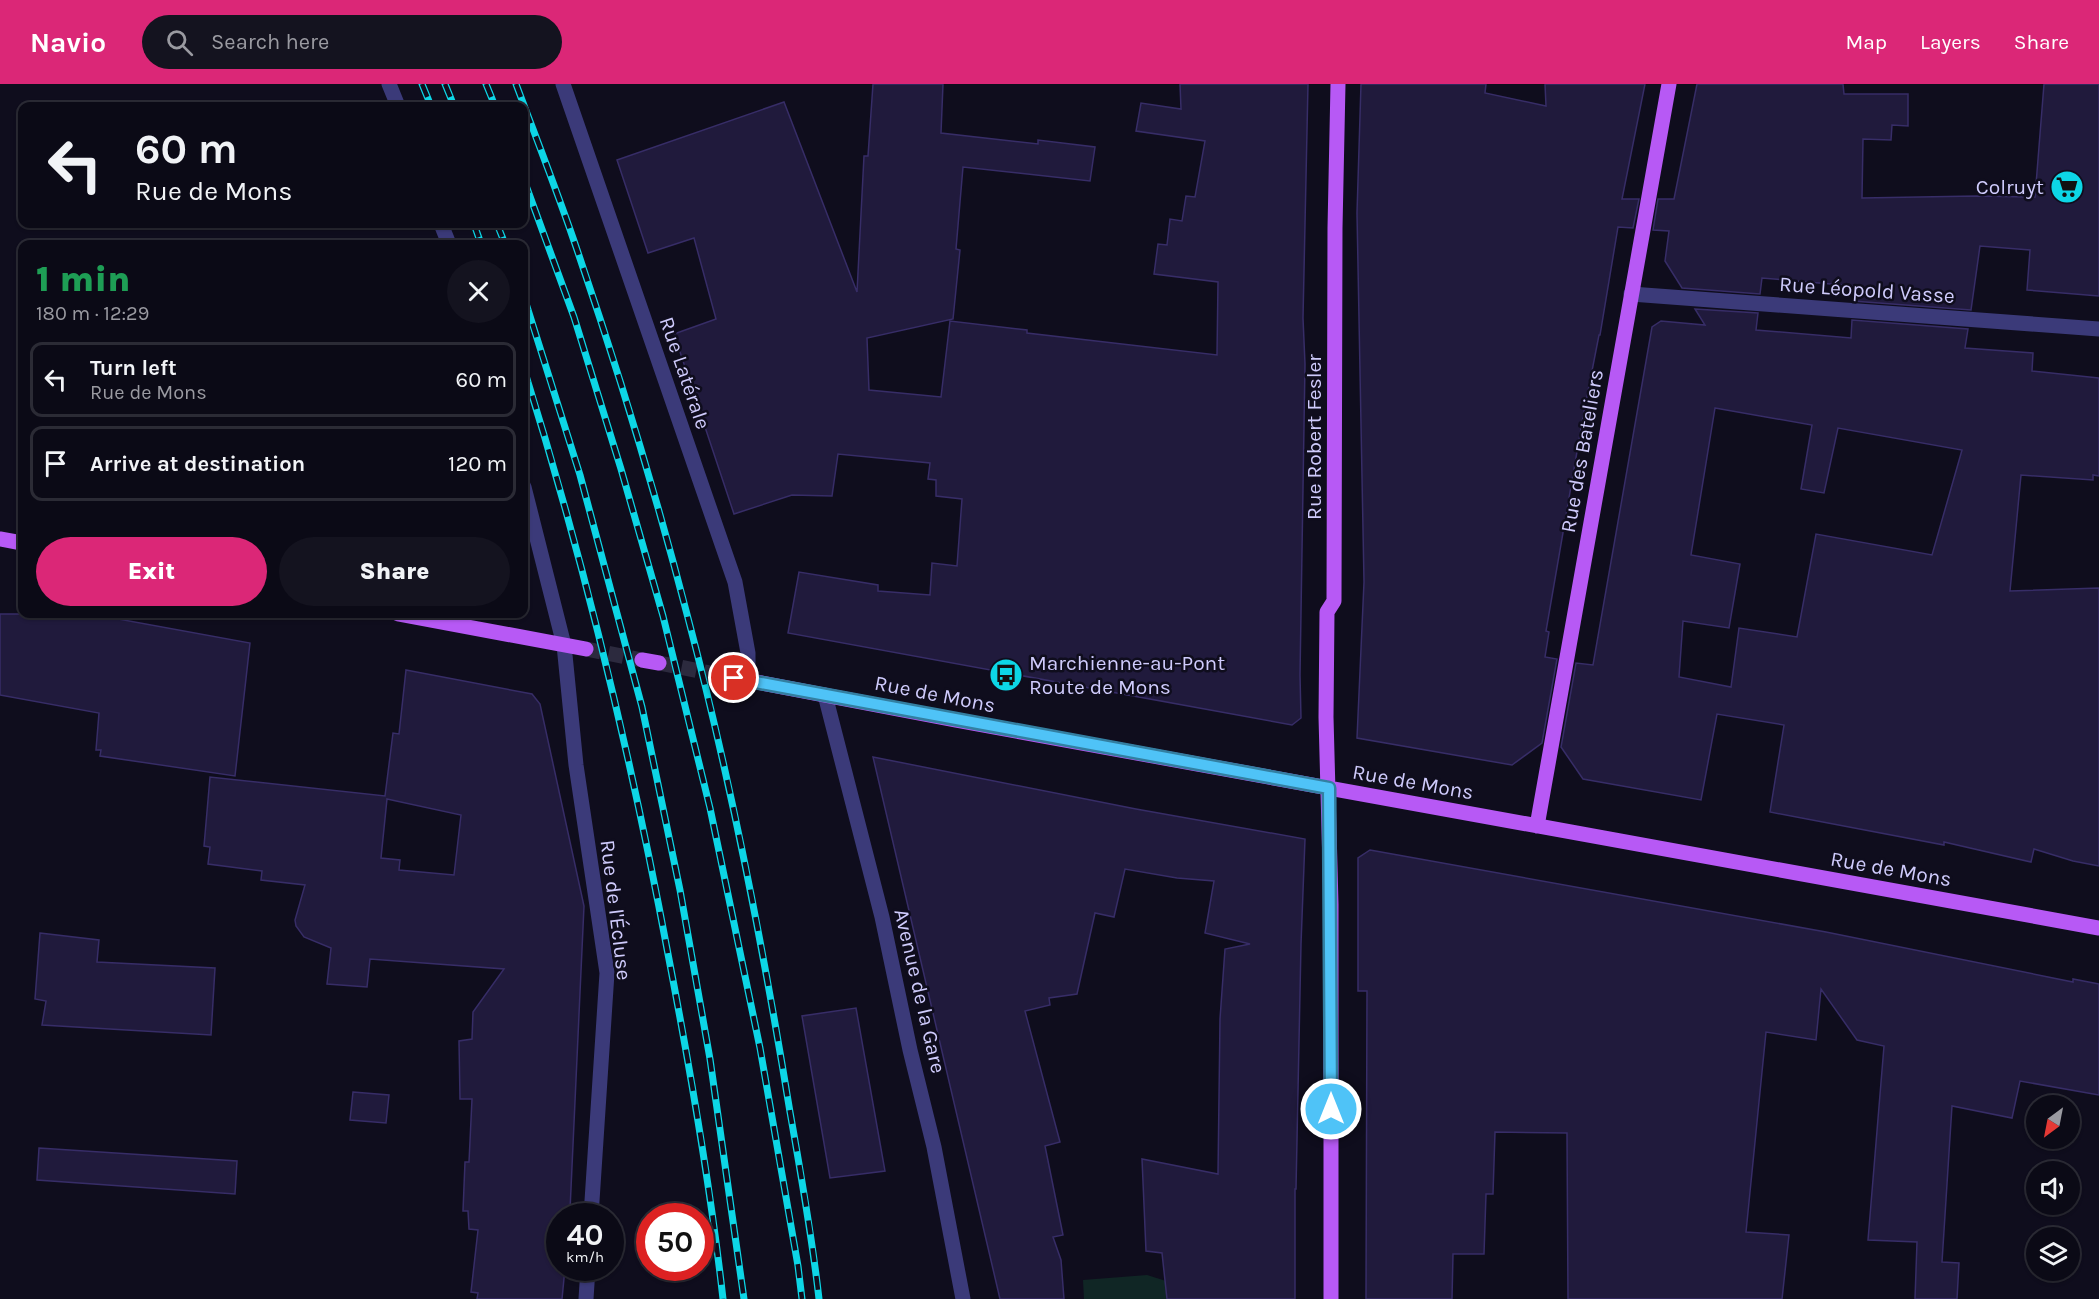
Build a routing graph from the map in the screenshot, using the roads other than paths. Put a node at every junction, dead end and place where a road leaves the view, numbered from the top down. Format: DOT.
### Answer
graph roads {
  1 [pos="389,84"];
  2 [pos="563,84"];
  3 [pos="1338,84"];
  4 [pos="1669,84"];
  5 [pos="396,102"];
  6 [pos="1631,294"];
  7 [pos="2099,329"];
  8 [pos="528,503"];
  9 [pos="0,539"];
  10 [pos="18,542"];
  11 [pos="419,618"];
  12 [pos="564,645"];
  13 [pos="586,649"];
  14 [pos="642,660"];
  15 [pos="660,663"];
  16 [pos="720,675"];
  17 [pos="748,680"];
  18 [pos="825,695"];
  19 [pos="1329,788"];
  20 [pos="1537,826"];
  21 [pos="2099,928"];
  22 [pos="592,1203"];
  23 [pos="587,1281"];
  24 [pos="586,1299"];
  25 [pos="963,1299"];
  26 [pos="1331,1299"];
  1 -- 5 [label="street"];
  2 -- 17 [label="street, Rue Latérale"];
  3 -- 19 [label="main road, Rue Robert Fesler"];
  4 -- 6 [label="main road, Rue des Bateliers"];
  6 -- 7 [label="street, Rue Léopold Vasse"];
  6 -- 20 [label="main road, Rue des Bateliers"];
  8 -- 12 [label="street, Rue de l'Écluse"];
  9 -- 10 [label="main road"];
  11 -- 12 [label="main road"];
  12 -- 13 [label="main road"];
  12 -- 22 [label="street, Rue de l'Écluse"];
  14 -- 15 [label="main road"];
  16 -- 17 [label="main road, Rue de Mons"];
  17 -- 18 [label="main road, Rue de Mons"];
  18 -- 19 [label="main road, Rue de Mons"];
  18 -- 25 [label="street, Avenue de la Gare"];
  19 -- 20 [label="main road, Rue de Mons"];
  19 -- 26 [label="main road, Rue Robert Fesler"];
  20 -- 21 [label="main road, Rue de Mons"];
  23 -- 24 [label="street"];
}
